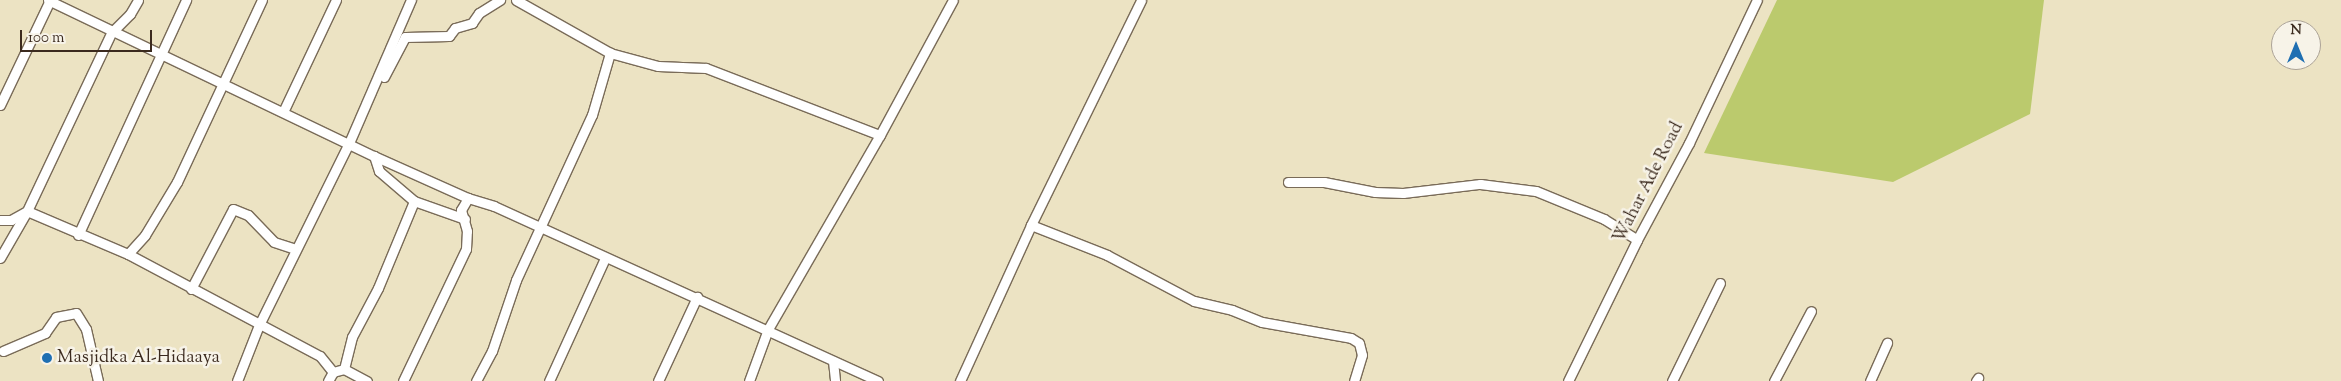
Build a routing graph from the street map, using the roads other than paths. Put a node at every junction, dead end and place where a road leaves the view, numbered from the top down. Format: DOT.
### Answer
graph roads {
  1 [pos="49,0"];
  2 [pos="138,0"];
  3 [pos="186,0"];
  4 [pos="262,0"];
  5 [pos="336,0"];
  6 [pos="411,0"];
  7 [pos="500,0"];
  8 [pos="516,0"];
  9 [pos="953,0"];
  10 [pos="1141,0"];
  11 [pos="1756,0"];
  12 [pos="111,33"];
  13 [pos="610,53"];
  14 [pos="160,55"];
  15 [pos="224,84"];
  16 [pos="372,90"];
  17 [pos="0,105"];
  18 [pos="283,112"];
  19 [pos="880,136"];
  20 [pos="349,143"];
  21 [pos="374,156"];
  22 [pos="1288,182"];
  23 [pos="468,198"];
  24 [pos="414,201"];
  25 [pos="27,211"];
  26 [pos="465,219"];
  27 [pos="0,220"];
  28 [pos="1031,225"];
  29 [pos="540,228"];
  30 [pos="78,235"];
  31 [pos="1637,240"];
  32 [pos="296,249"];
  33 [pos="128,254"];
  34 [pos="0,258"];
  35 [pos="605,258"];
  36 [pos="1720,283"];
  37 [pos="191,289"];
  38 [pos="697,297"];
  39 [pos="1811,311"];
  40 [pos="260,325"];
  41 [pos="768,329"];
  42 [pos="1887,343"];
  43 [pos="3,351"];
  44 [pos="833,361"];
  45 [pos="344,369"];
  46 [pos="333,372"];
  47 [pos="98,381"];
  48 [pos="237,381"];
  49 [pos="328,381"];
  50 [pos="367,381"];
  51 [pos="403,381"];
  52 [pos="476,381"];
  53 [pos="549,381"];
  54 [pos="658,381"];
  55 [pos="749,381"];
  56 [pos="835,381"];
  57 [pos="878,381"];
  58 [pos="960,381"];
  59 [pos="1354,381"];
  60 [pos="1568,381"];
  61 [pos="1672,381"];
  62 [pos="1774,381"];
  63 [pos="1870,381"];
  1 -- 12 [label="street"];
  1 -- 17 [label="street"];
  2 -- 12 [label="street"];
  3 -- 14 [label="street"];
  4 -- 15 [label="street"];
  5 -- 18 [label="street"];
  6 -- 16 [label="street"];
  7 -- 16 [label="street"];
  8 -- 13 [label="street"];
  9 -- 19 [label="street"];
  10 -- 28 [label="street"];
  11 -- 31 [label="street, Wahar Ade Road"];
  12 -- 14 [label="street"];
  12 -- 25 [label="street"];
  13 -- 19 [label="street"];
  13 -- 29 [label="street"];
  14 -- 15 [label="street"];
  14 -- 30 [label="street"];
  15 -- 18 [label="street"];
  15 -- 33 [label="street"];
  16 -- 20 [label="street"];
  18 -- 20 [label="street"];
  19 -- 41 [label="street"];
  20 -- 21 [label="street"];
  20 -- 32 [label="street"];
  21 -- 23 [label="street"];
  21 -- 24 [label="street"];
  22 -- 31 [label="street"];
  23 -- 26 [label="street"];
  23 -- 29 [label="street"];
  24 -- 26 [label="street"];
  24 -- 45 [label="street"];
  25 -- 27 [label="street"];
  25 -- 30 [label="street"];
  25 -- 34 [label="street"];
  26 -- 51 [label="street"];
  28 -- 58 [label="street"];
  28 -- 59 [label="street"];
  29 -- 35 [label="street"];
  29 -- 52 [label="street"];
  30 -- 33 [label="street"];
  31 -- 60 [label="street, Wahar Ade Road"];
  32 -- 37 [label="street"];
  32 -- 40 [label="street"];
  33 -- 37 [label="street"];
  35 -- 38 [label="street"];
  35 -- 53 [label="street"];
  36 -- 61 [label="street"];
  37 -- 40 [label="street"];
  38 -- 41 [label="street"];
  38 -- 54 [label="street"];
  39 -- 62 [label="street"];
  40 -- 46 [label="street"];
  40 -- 48 [label="street"];
  41 -- 44 [label="street"];
  41 -- 55 [label="street"];
  42 -- 63 [label="street"];
  43 -- 47 [label="street"];
  44 -- 56 [label="street"];
  44 -- 57 [label="street"];
  45 -- 46 [label="street"];
  45 -- 50 [label="street"];
  46 -- 49 [label="street"];
}
